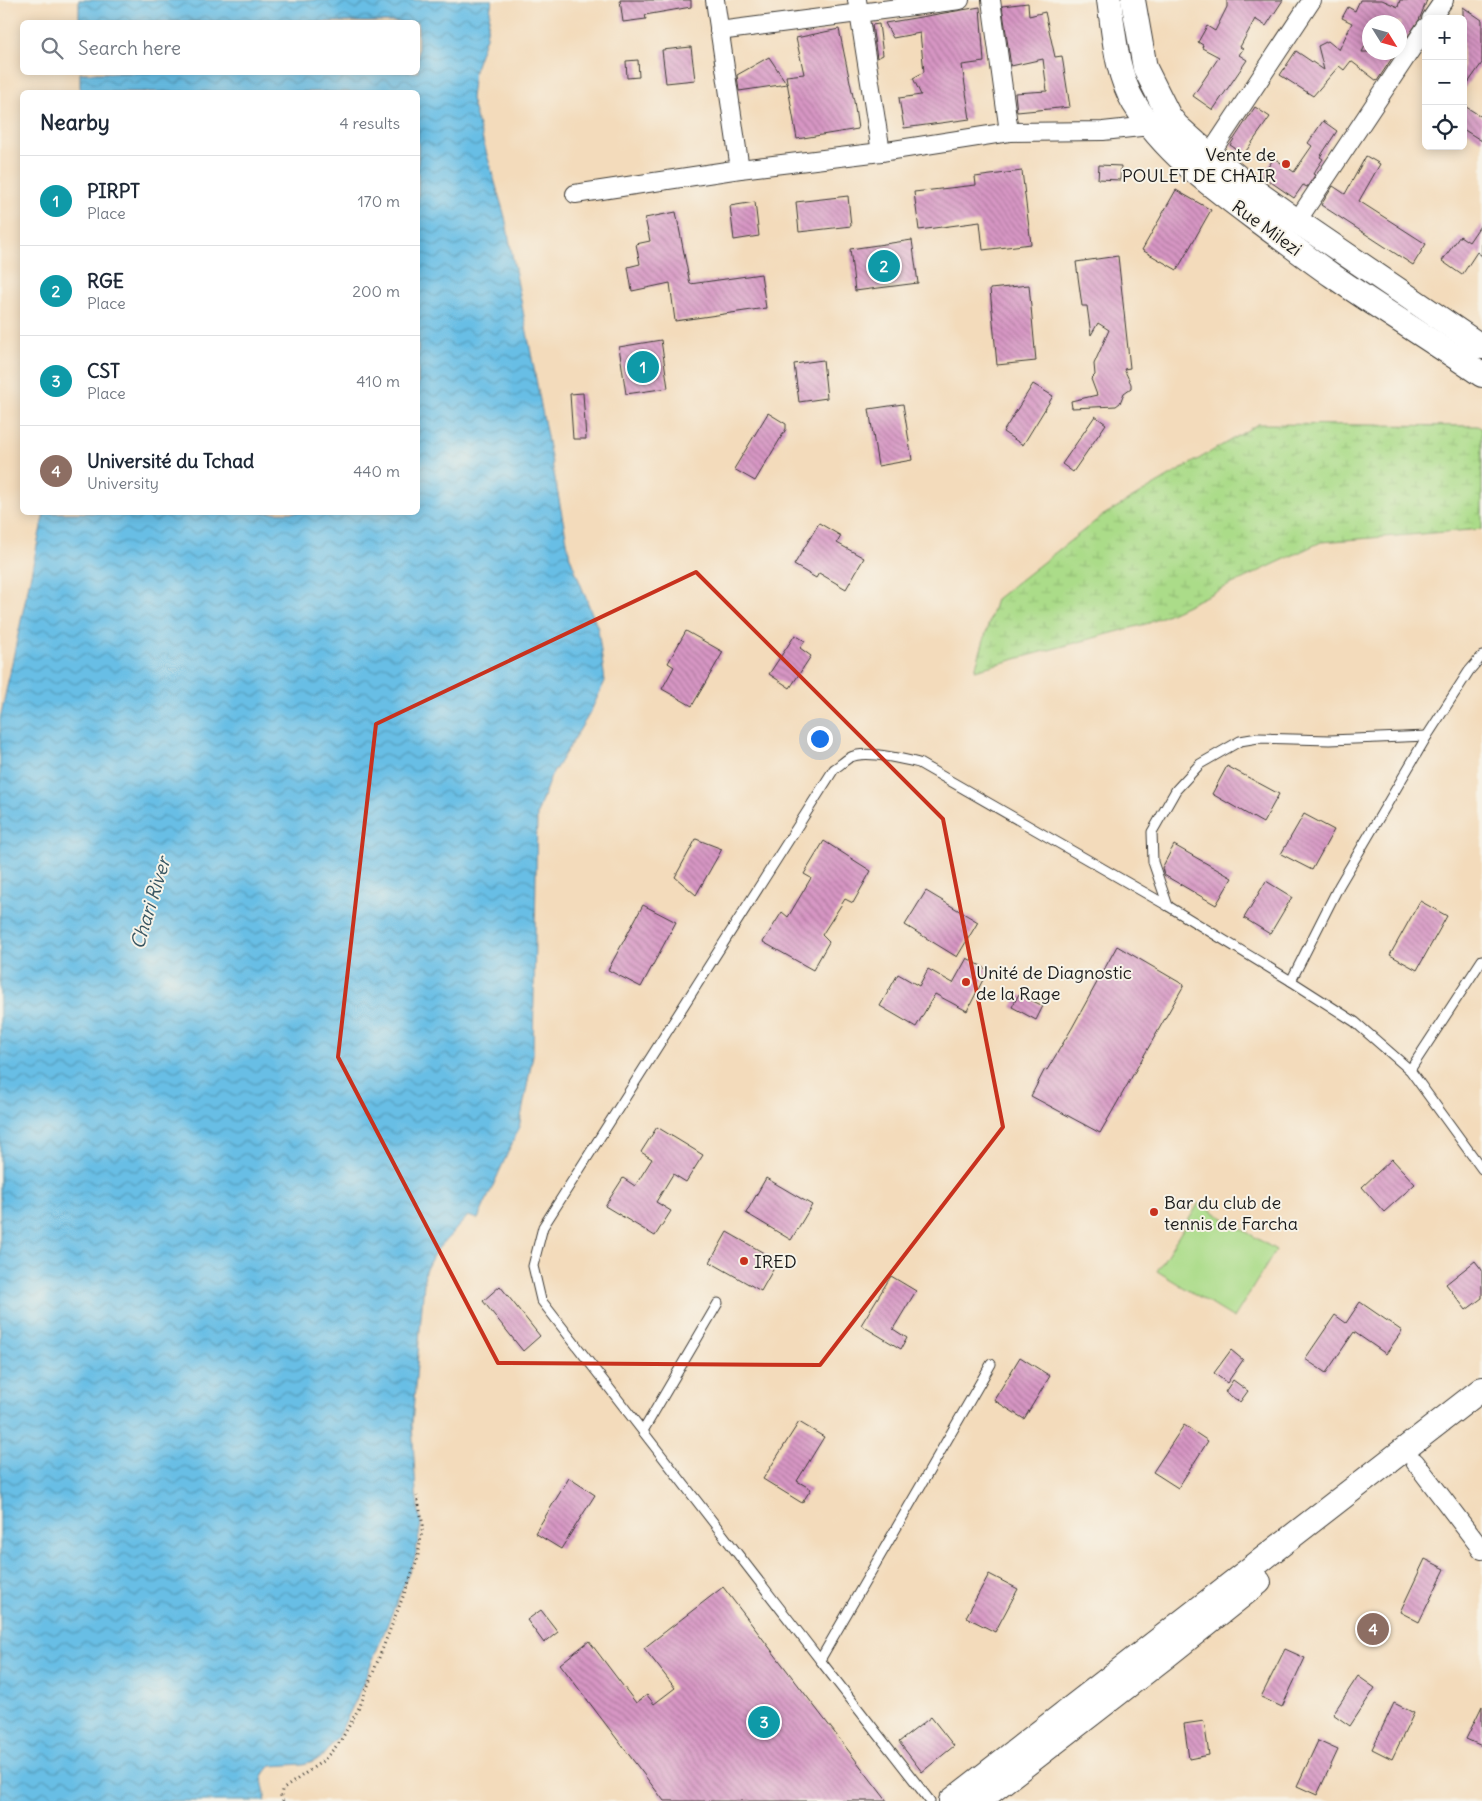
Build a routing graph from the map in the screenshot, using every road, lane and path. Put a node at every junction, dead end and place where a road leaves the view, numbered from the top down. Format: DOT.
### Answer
graph roads {
  1 [pos="716,0"];
  2 [pos="960,0"];
  3 [pos="991,0"];
  4 [pos="1109,0"];
  5 [pos="1133,0"];
  6 [pos="1312,0"];
  7 [pos="1444,0"];
  8 [pos="858,6"];
  9 [pos="1434,15"];
  10 [pos="719,31"];
  11 [pos="1422,33"];
  12 [pos="1160,121"];
  13 [pos="1009,132"];
  14 [pos="881,152"];
  15 [pos="1210,154"];
  16 [pos="740,169"];
  17 [pos="575,194"];
  18 [pos="1297,221"];
  19 [pos="1482,347"];
  20 [pos="1480,369"];
  21 [pos="1482,656"];
  22 [pos="1427,736"];
  23 [pos="1168,906"];
  24 [pos="1482,960"];
  25 [pos="1291,981"];
  26 [pos="1410,1070"];
  27 [pos="1482,1169"];
  28 [pos="718,1303"];
  29 [pos="991,1364"];
  30 [pos="1482,1390"];
  31 [pos="1482,1410"];
  32 [pos="643,1431"];
  33 [pos="1415,1462"];
  34 [pos="417,1496"];
  35 [pos="1482,1550"];
  36 [pos="1246,1582"];
  37 [pos="820,1660"];
  38 [pos="283,1801"];
  39 [pos="930,1801"];
  40 [pos="951,1801"];
  41 [pos="979,1801"];
  1 -- 10 [label="street"];
  2 -- 8 [label="street"];
  3 -- 13 [label="street"];
  4 -- 12 [label="main road, Rue Milezi"];
  5 -- 12 [label="main road, Rue Milezi"];
  6 -- 15 [label="street"];
  7 -- 9 [label="street"];
  8 -- 10 [label="street"];
  8 -- 14 [label="street"];
  10 -- 16 [label="street"];
  11 -- 18 [label="street"];
  12 -- 13 [label="street"];
  12 -- 15 [label="main road, Rue Milezi"];
  12 -- 20 [label="main road, Rue Milezi"];
  13 -- 14 [label="street"];
  14 -- 16 [label="street"];
  15 -- 18 [label="main road, Rue Milezi"];
  16 -- 17 [label="street"];
  18 -- 19 [label="main road, Rue Milezi"];
  21 -- 22 [label="lane"];
  22 -- 23 [label="lane"];
  22 -- 25 [label="lane"];
  23 -- 25 [label="lane"];
  23 -- 32 [label="lane"];
  24 -- 26 [label="lane"];
  25 -- 26 [label="lane"];
  26 -- 27 [label="lane"];
  28 -- 32 [label="lane"];
  29 -- 37 [label="lane"];
  30 -- 36 [label="main road"];
  31 -- 33 [label="main road"];
  32 -- 37 [label="lane"];
  33 -- 35 [label="street"];
  33 -- 36 [label="main road"];
  34 -- 38 [label="path"];
  36 -- 40 [label="main road"];
  36 -- 41 [label="main road"];
  37 -- 39 [label="lane"];
}
